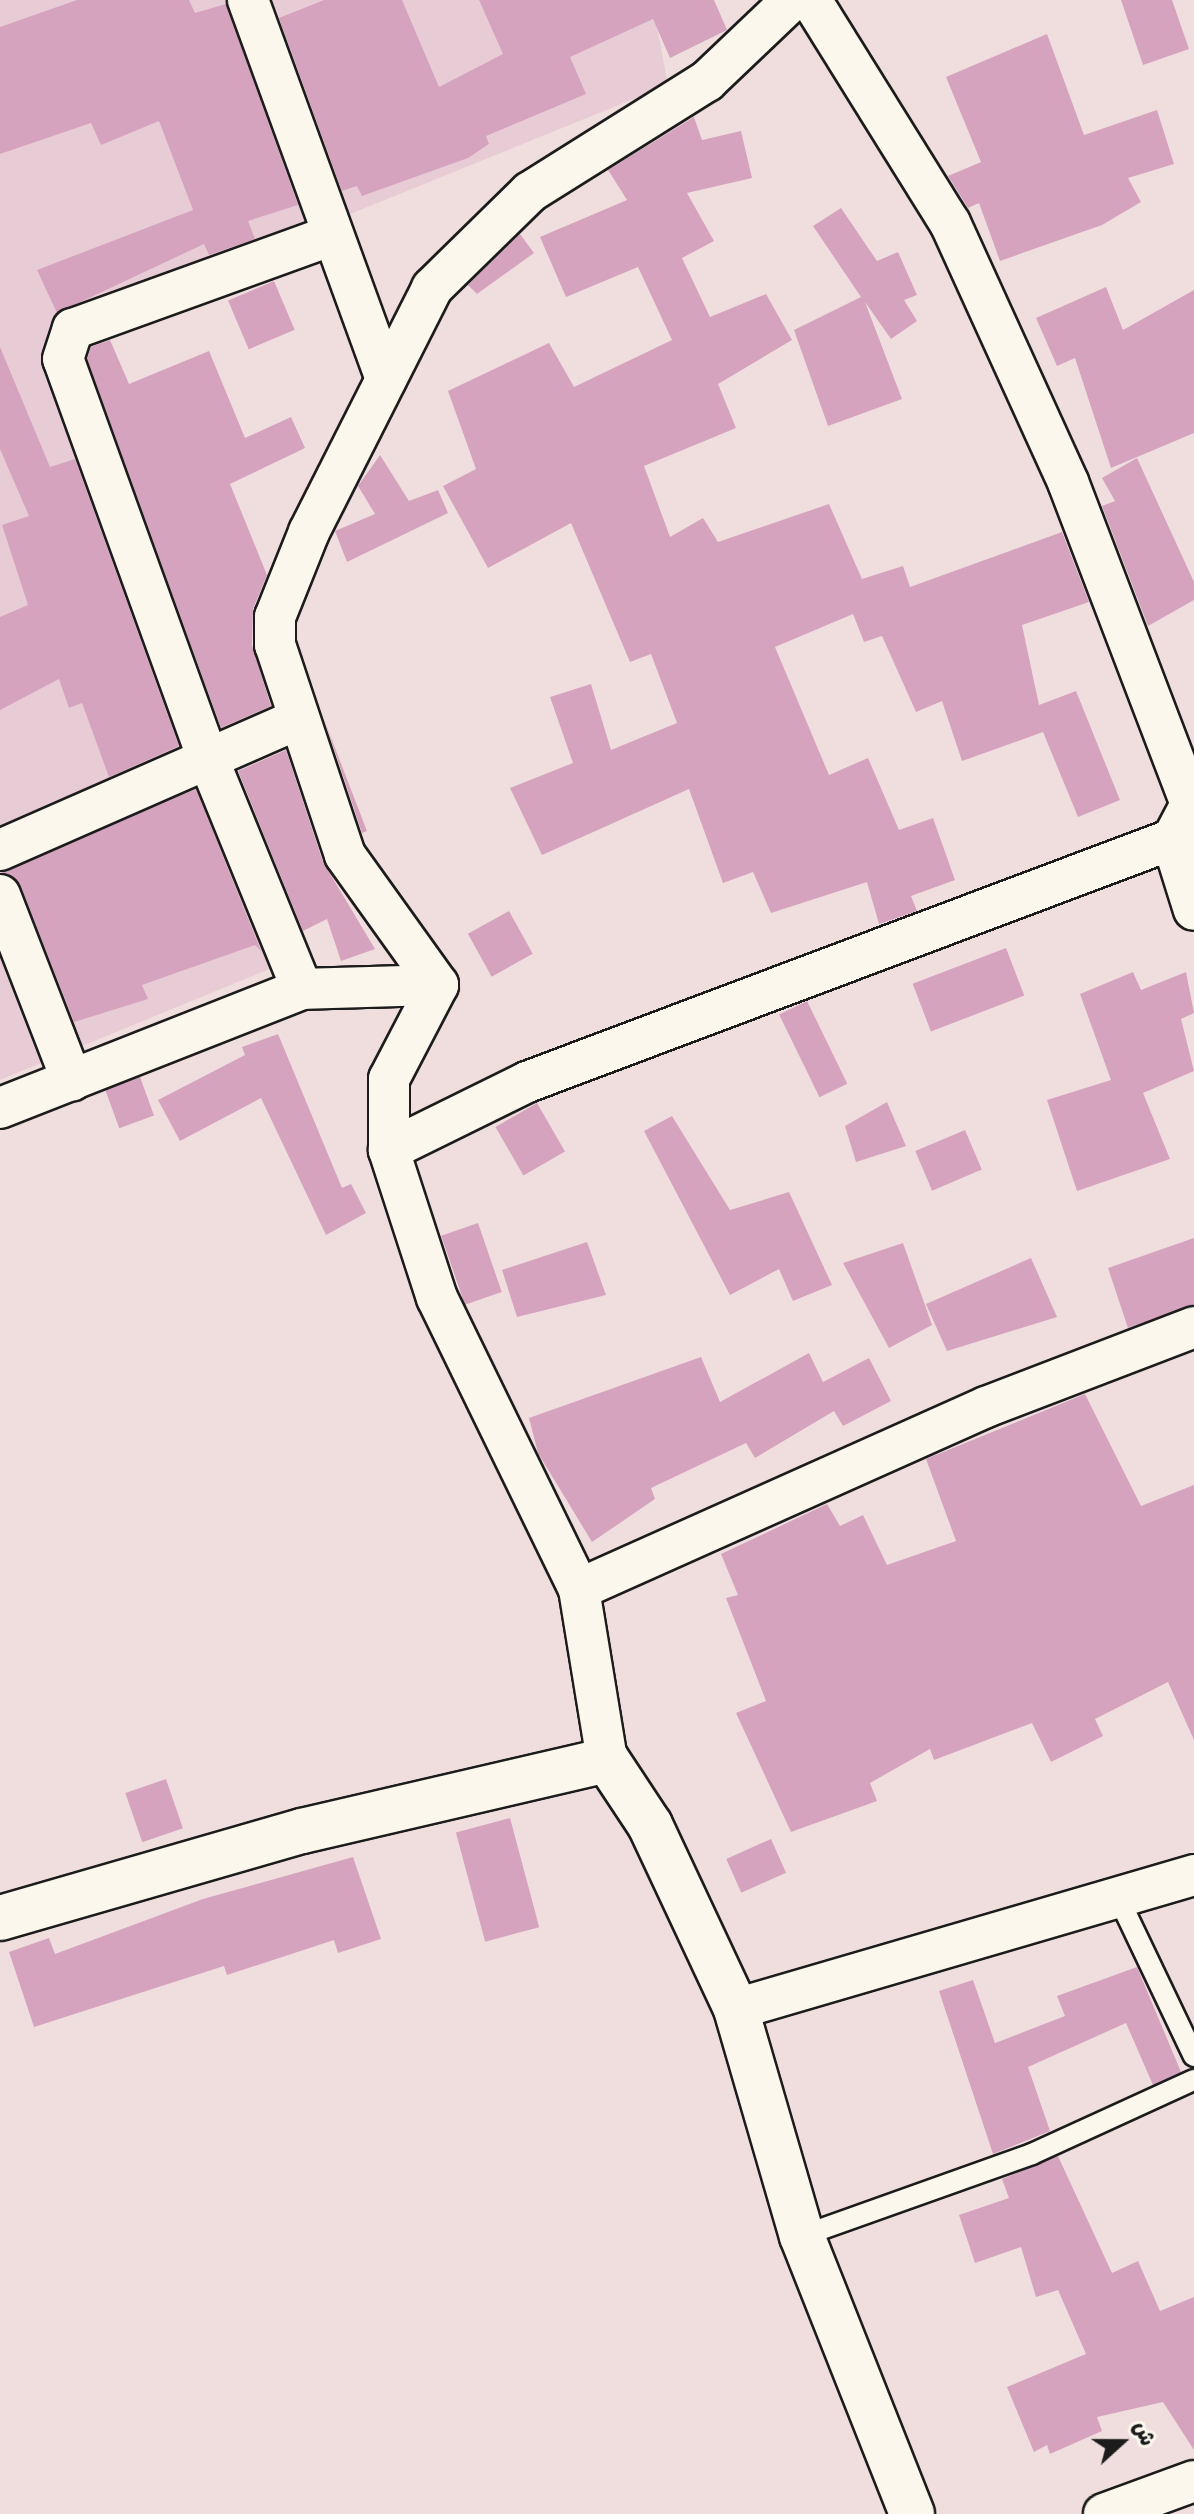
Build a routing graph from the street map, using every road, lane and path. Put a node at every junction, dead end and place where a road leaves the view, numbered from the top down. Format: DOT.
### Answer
graph roads {
  1 [pos="248,0"];
  2 [pos="792,0"];
  3 [pos="811,0"];
  4 [pos="330,236"];
  5 [pos="386,379"];
  6 [pos="299,719"];
  7 [pos="208,759"];
  8 [pos="1183,836"];
  9 [pos="0,850"];
  10 [pos="0,895"];
  11 [pos="1194,910"];
  12 [pos="438,985"];
  13 [pos="302,989"];
  14 [pos="72,1081"];
  15 [pos="0,1108"];
  16 [pos="389,1150"];
  17 [pos="1194,1327"];
  18 [pos="579,1589"];
  19 [pos="607,1760"];
  20 [pos="1194,1875"];
  21 [pos="1118,1897"];
  22 [pos="0,1918"];
  23 [pos="736,2009"];
  24 [pos="1194,2056"];
  25 [pos="1194,2080"];
  26 [pos="802,2236"];
  27 [pos="1194,2481"];
  28 [pos="912,2514"];
  29 [pos="1104,2514"];
  1 -- 4 [label="street"];
  2 -- 5 [label="street"];
  3 -- 8 [label="street"];
  4 -- 5 [label="street"];
  4 -- 7 [label="street"];
  5 -- 6 [label="street"];
  6 -- 7 [label="street"];
  6 -- 12 [label="street"];
  7 -- 9 [label="street"];
  7 -- 13 [label="street"];
  8 -- 11 [label="street"];
  8 -- 16 [label="street"];
  10 -- 14 [label="street"];
  12 -- 13 [label="street"];
  12 -- 16 [label="street"];
  13 -- 14 [label="street"];
  14 -- 15 [label="street"];
  16 -- 18 [label="street"];
  17 -- 18 [label="street"];
  18 -- 19 [label="street"];
  19 -- 22 [label="street"];
  19 -- 23 [label="street"];
  20 -- 21 [label="street"];
  21 -- 23 [label="street"];
  21 -- 24 [label="lane"];
  23 -- 26 [label="street"];
  25 -- 26 [label="lane"];
  26 -- 28 [label="street"];
  27 -- 29 [label="street"];
}
